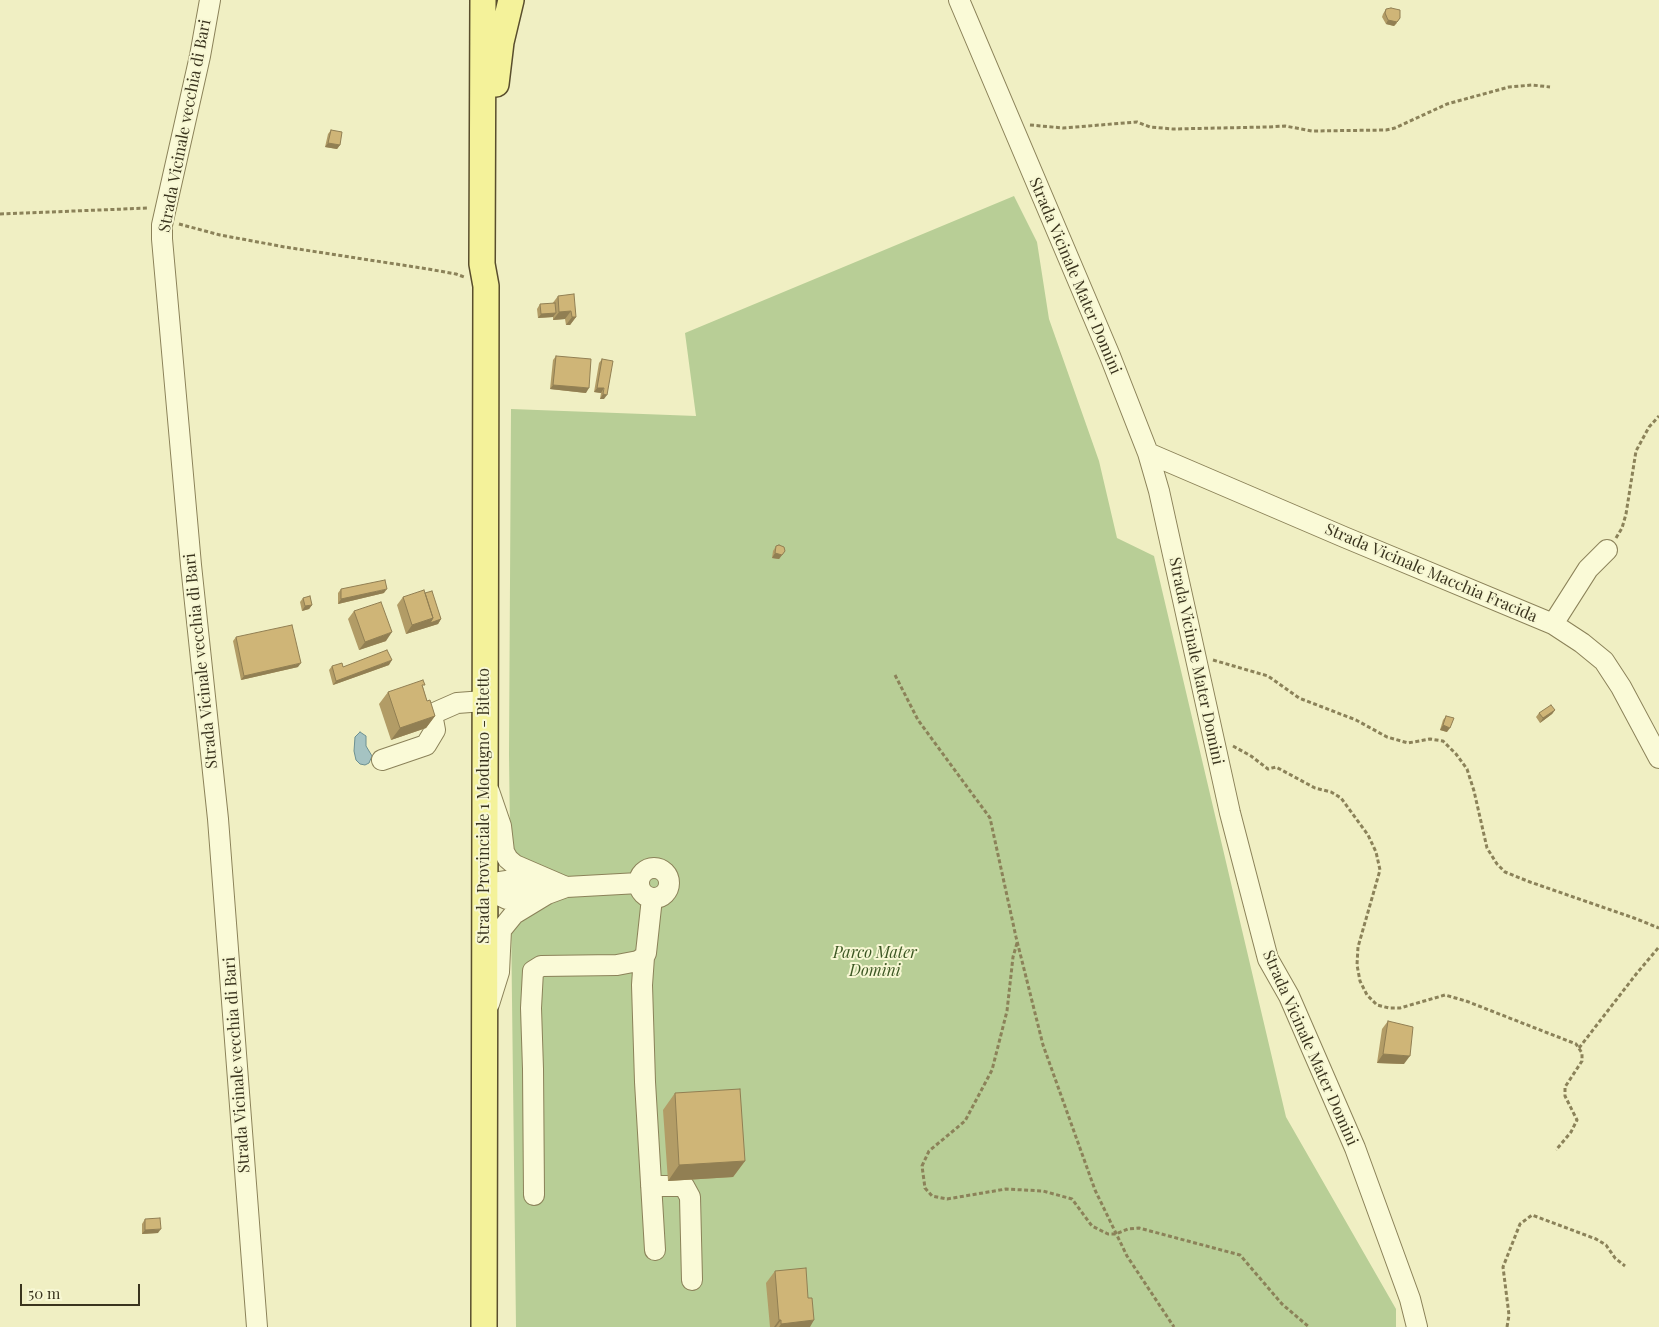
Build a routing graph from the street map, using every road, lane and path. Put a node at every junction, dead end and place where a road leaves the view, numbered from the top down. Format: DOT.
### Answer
graph roads {
  1 [pos="210,0"];
  2 [pos="483,0"];
  3 [pos="497,0"];
  4 [pos="511,0"];
  5 [pos="959,0"];
  6 [pos="490,79"];
  7 [pos="1550,87"];
  8 [pos="1013,128"];
  9 [pos="0,214"];
  10 [pos="164,215"];
  11 [pos="486,286"];
  12 [pos="1659,416"];
  13 [pos="1148,453"];
  14 [pos="1607,550"];
  15 [pos="1553,624"];
  16 [pos="1195,656"];
  17 [pos="895,675"];
  18 [pos="484,700"];
  19 [pos="1214,740"];
  20 [pos="1659,758"];
  21 [pos="382,760"];
  22 [pos="484,776"];
  23 [pos="545,886"];
  24 [pos="484,888"];
  25 [pos="1659,928"];
  26 [pos="1017,942"];
  27 [pos="1659,947"];
  28 [pos="644,957"];
  29 [pos="485,1017"];
  30 [pos="1579,1048"];
  31 [pos="1556,1150"];
  32 [pos="651,1186"];
  33 [pos="534,1195"];
  34 [pos="1116,1234"];
  35 [pos="655,1250"];
  36 [pos="1625,1266"];
  37 [pos="692,1280"];
  38 [pos="257,1327"];
  39 [pos="484,1327"];
  40 [pos="1174,1327"];
  41 [pos="1309,1327"];
  42 [pos="1417,1327"];
  43 [pos="1507,1327"];
  1 -- 10 [label="street, Strada Vicinale vecchia di Bari"];
  2 -- 6 [label="main road"];
  3 -- 6 [label="main road"];
  4 -- 6 [label="main road"];
  5 -- 8 [label="street, Strada Vicinale Mater Domini"];
  6 -- 11 [label="main road, Strada Provinciale 1 Modugno - Bitetto"];
  7 -- 8 [label="path"];
  8 -- 13 [label="street, Strada Vicinale Mater Domini"];
  9 -- 10 [label="path"];
  10 -- 11 [label="path"];
  10 -- 38 [label="street, Strada Vicinale vecchia di Bari"];
  11 -- 18 [label="main road, Strada Provinciale 1 Modugno - Bitetto"];
  12 -- 14 [label="path"];
  13 -- 15 [label="street, Strada Vicinale Macchia Fracida"];
  13 -- 16 [label="street, Strada Vicinale Mater Domini"];
  14 -- 15 [label="street"];
  15 -- 20 [label="street, Strada Vicinale Macchia Fracida"];
  16 -- 19 [label="street, Strada Vicinale Mater Domini"];
  16 -- 25 [label="path"];
  17 -- 26 [label="path"];
  18 -- 21 [label="street"];
  18 -- 22 [label="main road, Strada Provinciale 1 Modugno - Bitetto"];
  19 -- 30 [label="path"];
  19 -- 42 [label="street, Strada Vicinale Mater Domini"];
  22 -- 23 [label="street"];
  22 -- 24 [label="main road, Strada Provinciale 1 Modugno - Bitetto"];
  23 -- 24 [label="street"];
  23 -- 28 [label="street"];
  23 -- 29 [label="street"];
  24 -- 29 [label="main road, Strada Provinciale 1 Modugno - Bitetto"];
  26 -- 34 [label="path"];
  26 -- 34 [label="path"];
  27 -- 30 [label="path"];
  28 -- 32 [label="street"];
  28 -- 33 [label="street"];
  29 -- 39 [label="main road, Strada Provinciale 1 Modugno - Bitetto"];
  30 -- 31 [label="path"];
  32 -- 35 [label="street"];
  32 -- 37 [label="street"];
  34 -- 40 [label="path"];
  34 -- 41 [label="path"];
  36 -- 43 [label="path"];
}
